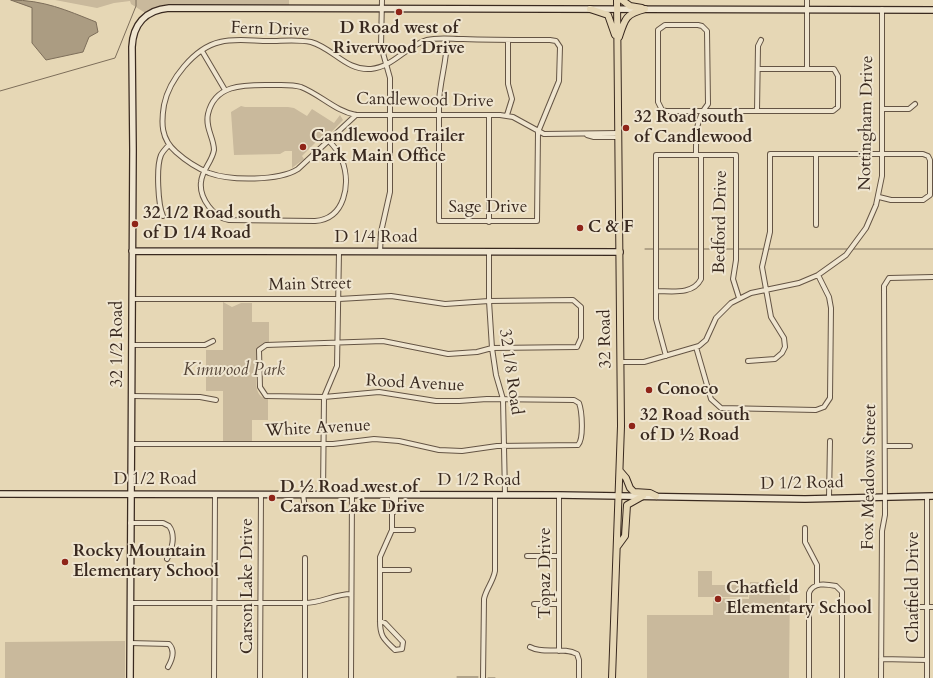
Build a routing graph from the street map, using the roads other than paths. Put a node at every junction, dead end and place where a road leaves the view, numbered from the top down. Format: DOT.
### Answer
graph roads {
  1 [pos="382,0"];
  2 [pos="617,0"];
  3 [pos="622,0"];
  4 [pos="807,0"];
  5 [pos="381,8"];
  6 [pos="645,8"];
  7 [pos="806,8"];
  8 [pos="590,9"];
  9 [pos="617,9"];
  10 [pos="882,9"];
  11 [pos="933,10"];
  12 [pos="447,39"];
  13 [pos="508,40"];
  14 [pos="761,40"];
  15 [pos="617,42"];
  16 [pos="202,51"];
  17 [pos="386,64"];
  18 [pos="807,68"];
  19 [pos="758,69"];
  20 [pos="226,90"];
  21 [pos="915,104"];
  22 [pos="882,109"];
  23 [pos="703,111"];
  24 [pos="758,111"];
  25 [pos="356,115"];
  26 [pos="390,115"];
  27 [pos="439,115"];
  28 [pos="489,115"];
  29 [pos="507,115"];
  30 [pos="538,132"];
  31 [pos="618,135"];
  32 [pos="328,140"];
  33 [pos="169,145"];
  34 [pos="882,154"];
  35 [pos="696,155"];
  36 [pos="702,155"];
  37 [pos="816,155"];
  38 [pos="204,170"];
  39 [pos="879,197"];
  40 [pos="163,216"];
  41 [pos="489,222"];
  42 [pos="816,225"];
  43 [pos="132,251"];
  44 [pos="340,252"];
  45 [pos="380,252"];
  46 [pos="489,252"];
  47 [pos="620,252"];
  48 [pos="818,275"];
  49 [pos="933,277"];
  50 [pos="766,290"];
  51 [pos="656,291"];
  52 [pos="739,298"];
  53 [pos="132,299"];
  54 [pos="339,299"];
  55 [pos="489,301"];
  56 [pos="213,341"];
  57 [pos="338,344"];
  58 [pos="132,345"];
  59 [pos="492,348"];
  60 [pos="696,348"];
  61 [pos="666,356"];
  62 [pos="748,361"];
  63 [pos="621,362"];
  64 [pos="132,396"];
  65 [pos="324,397"];
  66 [pos="503,399"];
  67 [pos="216,400"];
  68 [pos="830,441"];
  69 [pos="132,444"];
  70 [pos="324,444"];
  71 [pos="505,445"];
  72 [pos="578,445"];
  73 [pos="885,446"];
  74 [pos="910,446"];
  75 [pos="620,471"];
  76 [pos="0,494"];
  77 [pos="131,494"];
  78 [pos="215,494"];
  79 [pos="261,494"];
  80 [pos="303,494"];
  81 [pos="324,494"];
  82 [pos="352,494"];
  83 [pos="394,494"];
  84 [pos="495,495"];
  85 [pos="505,495"];
  86 [pos="559,495"];
  87 [pos="619,495"];
  88 [pos="642,496"];
  89 [pos="656,496"];
  90 [pos="884,496"];
  91 [pos="930,496"];
  92 [pos="829,498"];
  93 [pos="305,509"];
  94 [pos="130,523"];
  95 [pos="805,528"];
  96 [pos="392,530"];
  97 [pos="413,530"];
  98 [pos="617,547"];
  99 [pos="527,556"];
  100 [pos="559,556"];
  101 [pos="305,558"];
  102 [pos="167,559"];
  103 [pos="380,570"];
  104 [pos="409,570"];
  105 [pos="817,585"];
  106 [pos="351,594"];
  107 [pos="130,603"];
  108 [pos="215,603"];
  109 [pos="260,603"];
  110 [pos="305,603"];
  111 [pos="534,604"];
  112 [pos="559,604"];
  113 [pos="909,607"];
  114 [pos="927,607"];
  115 [pos="933,607"];
  116 [pos="380,621"];
  117 [pos="130,643"];
  118 [pos="530,647"];
  119 [pos="559,651"];
  120 [pos="881,659"];
  121 [pos="927,660"];
  122 [pos="168,667"];
  123 [pos="130,678"];
  124 [pos="214,678"];
  125 [pos="260,678"];
  126 [pos="305,678"];
  127 [pos="351,678"];
  128 [pos="483,678"];
  129 [pos="579,678"];
  130 [pos="612,678"];
  131 [pos="809,678"];
  132 [pos="842,678"];
  133 [pos="881,678"];
  134 [pos="927,678"];
  1 -- 5 [label="street"];
  2 -- 9 [label="main road, 32 Road"];
  3 -- 6 [label="main road"];
  4 -- 7 [label="street"];
  5 -- 8 [label="street"];
  5 -- 17 [label="street"];
  5 -- 43 [label="street, 32 1/2 Road"];
  6 -- 7 [label="street"];
  6 -- 9 [label="street"];
  6 -- 15 [label="main road"];
  7 -- 10 [label="street"];
  7 -- 18 [label="street"];
  8 -- 9 [label="street"];
  8 -- 15 [label="main road"];
  9 -- 15 [label="main road, 32 Road"];
  10 -- 11 [label="street"];
  10 -- 22 [label="street, Nottingham Drive"];
  12 -- 13 [label="street, Fern Drive"];
  12 -- 17 [label="street, Fern Drive"];
  12 -- 27 [label="street"];
  13 -- 29 [label="street"];
  13 -- 30 [label="street, Fern Drive"];
  14 -- 19 [label="street"];
  15 -- 31 [label="main road, 32 Road"];
  16 -- 17 [label="street, Fern Drive"];
  16 -- 20 [label="street"];
  16 -- 33 [label="street, Fern Drive"];
  17 -- 26 [label="street"];
  18 -- 19 [label="street"];
  18 -- 24 [label="street"];
  19 -- 24 [label="street"];
  20 -- 25 [label="street, Candlewood Drive"];
  20 -- 38 [label="street"];
  21 -- 22 [label="street"];
  22 -- 34 [label="street, Nottingham Drive"];
  23 -- 23 [label="street"];
  23 -- 24 [label="street"];
  23 -- 35 [label="street"];
  25 -- 26 [label="street, Candlewood Drive"];
  25 -- 32 [label="street, Fern Drive"];
  26 -- 27 [label="street, Candlewood Drive"];
  26 -- 45 [label="street"];
  27 -- 28 [label="street, Candlewood Drive"];
  27 -- 41 [label="street, Sage Drive"];
  28 -- 29 [label="street, Candlewood Drive"];
  28 -- 41 [label="street"];
  29 -- 30 [label="street, Candlewood Drive"];
  30 -- 31 [label="street, Candlewood Drive"];
  30 -- 41 [label="street, Sage Drive"];
  31 -- 47 [label="main road, 32 Road"];
  32 -- 38 [label="street, Fern Drive"];
  32 -- 38 [label="street"];
  33 -- 38 [label="street, Fern Drive"];
  33 -- 40 [label="street"];
  34 -- 37 [label="street"];
  34 -- 39 [label="street, Nottingham Drive"];
  34 -- 39 [label="street"];
  35 -- 36 [label="street"];
  35 -- 51 [label="street"];
  36 -- 51 [label="street"];
  36 -- 52 [label="street, Bedford Drive"];
  37 -- 42 [label="street"];
  37 -- 50 [label="street"];
  39 -- 48 [label="street, Nottingham Drive"];
  43 -- 44 [label="street, D 1/4 Road"];
  43 -- 53 [label="street, 32 1/2 Road"];
  44 -- 45 [label="street, D 1/4 Road"];
  44 -- 54 [label="street"];
  45 -- 46 [label="street, D 1/4 Road"];
  46 -- 47 [label="street, D 1/4 Road"];
  46 -- 55 [label="street, 32 1/8 Road"];
  47 -- 63 [label="main road, 32 Road"];
  48 -- 50 [label="street, Nottingham Drive"];
  48 -- 60 [label="street"];
  49 -- 73 [label="street, Fox Meadows Street"];
  50 -- 52 [label="street, Nottingham Drive"];
  50 -- 62 [label="street"];
  51 -- 61 [label="street"];
  52 -- 60 [label="street, Nottingham Drive"];
  53 -- 54 [label="street, Main Street"];
  53 -- 58 [label="street, 32 1/2 Road"];
  54 -- 55 [label="street, Main Street"];
  54 -- 57 [label="street"];
  55 -- 59 [label="street, 32 1/8 Road"];
  55 -- 59 [label="street, Main Street"];
  56 -- 58 [label="street"];
  57 -- 59 [label="street"];
  57 -- 65 [label="street"];
  57 -- 65 [label="street, Rood Avenue"];
  58 -- 64 [label="street, 32 1/2 Road"];
  59 -- 66 [label="street, 32 1/8 Road"];
  60 -- 61 [label="street"];
  61 -- 63 [label="street"];
  63 -- 75 [label="main road, 32 Road"];
  64 -- 67 [label="street"];
  64 -- 69 [label="street, 32 1/2 Road"];
  65 -- 66 [label="street, Rood Avenue"];
  65 -- 70 [label="street"];
  66 -- 71 [label="street, 32 1/8 Road"];
  66 -- 72 [label="street, Rood Avenue"];
  68 -- 92 [label="street"];
  69 -- 70 [label="street, White Avenue"];
  69 -- 77 [label="street, 32 1/2 Road"];
  70 -- 71 [label="street, White Avenue"];
  70 -- 81 [label="street"];
  71 -- 72 [label="street, White Avenue"];
  71 -- 85 [label="street, 32 1/8 Road"];
  73 -- 74 [label="street"];
  73 -- 90 [label="street, Fox Meadows Street"];
  75 -- 87 [label="main road, 32 Road"];
  75 -- 89 [label="main road"];
  76 -- 77 [label="street, D 1/2 Road"];
  77 -- 78 [label="street, D 1/2 Road"];
  77 -- 94 [label="street, 32 1/2 Road"];
  78 -- 79 [label="street, D 1/2 Road"];
  78 -- 108 [label="street"];
  79 -- 80 [label="street, D 1/2 Road"];
  79 -- 109 [label="street, Carson Lake Drive"];
  80 -- 81 [label="street, D 1/2 Road"];
  80 -- 93 [label="street"];
  81 -- 82 [label="street, D 1/2 Road"];
  82 -- 83 [label="street, D 1/2 Road"];
  82 -- 106 [label="street"];
  83 -- 84 [label="street, D 1/2 Road"];
  83 -- 96 [label="street"];
  84 -- 85 [label="street, D 1/2 Road"];
  84 -- 128 [label="street"];
  85 -- 86 [label="street, D 1/2 Road"];
  86 -- 87 [label="street, D 1/2 Road"];
  86 -- 100 [label="street, Topaz Drive"];
  87 -- 88 [label="street, D 1/2 Road"];
  87 -- 98 [label="main road, 32 Road"];
  88 -- 89 [label="street, D 1/2 Road"];
  88 -- 98 [label="main road"];
  89 -- 92 [label="street, D 1/2 Road"];
  90 -- 91 [label="street, D 1/2 Road"];
  90 -- 92 [label="street, D 1/2 Road"];
  90 -- 120 [label="street, Fox Meadows Street"];
  91 -- 114 [label="street, Chatfield Drive"];
  94 -- 102 [label="street"];
  94 -- 107 [label="street, 32 1/2 Road"];
  95 -- 105 [label="street"];
  96 -- 97 [label="street"];
  96 -- 103 [label="street"];
  98 -- 130 [label="main road, 32 Road"];
  99 -- 100 [label="street"];
  100 -- 112 [label="street, Topaz Drive"];
  101 -- 110 [label="street"];
  103 -- 104 [label="street"];
  103 -- 116 [label="street"];
  105 -- 131 [label="street"];
  105 -- 132 [label="street"];
  106 -- 110 [label="street"];
  106 -- 127 [label="street"];
  107 -- 108 [label="street"];
  107 -- 117 [label="street, 32 1/2 Road"];
  108 -- 109 [label="street"];
  108 -- 124 [label="street"];
  109 -- 110 [label="street"];
  109 -- 125 [label="street, Carson Lake Drive"];
  110 -- 126 [label="street"];
  111 -- 112 [label="street"];
  112 -- 119 [label="street, Topaz Drive"];
  113 -- 114 [label="street"];
  114 -- 115 [label="street"];
  114 -- 121 [label="street, Chatfield Drive"];
  116 -- 116 [label="street"];
  117 -- 122 [label="street"];
  117 -- 123 [label="street, 32 1/2 Road"];
  118 -- 119 [label="street"];
  119 -- 129 [label="street"];
  120 -- 121 [label="street"];
  120 -- 133 [label="street, Fox Meadows Street"];
  121 -- 134 [label="street, Chatfield Drive"];
}
